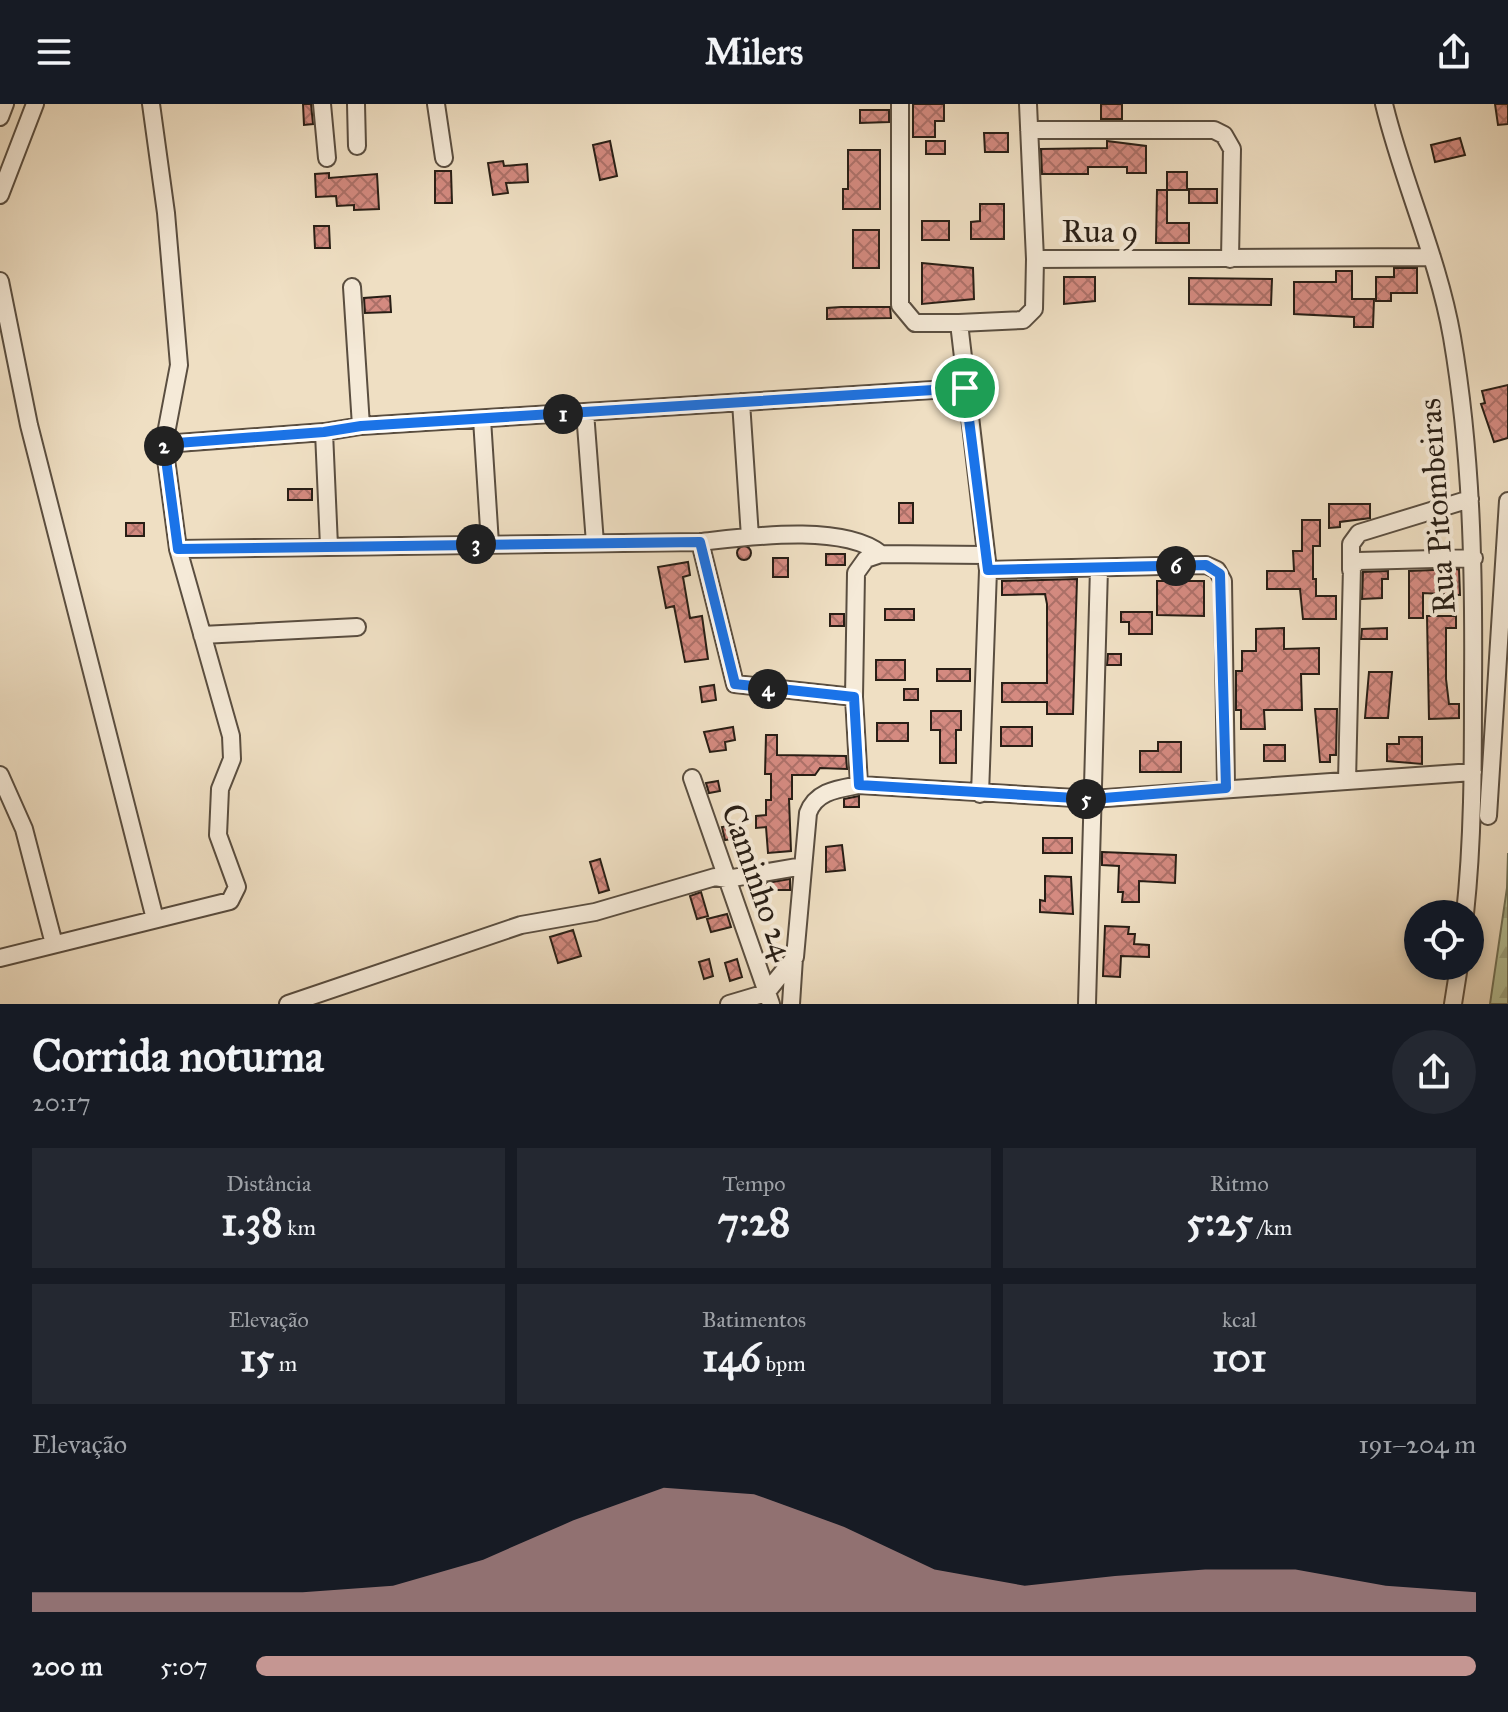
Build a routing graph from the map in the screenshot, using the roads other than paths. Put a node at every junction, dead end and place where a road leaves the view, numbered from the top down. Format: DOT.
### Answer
graph roads {
  1 [pos="5,104"];
  2 [pos="35,104"];
  3 [pos="151,104"];
  4 [pos="322,104"];
  5 [pos="356,104"];
  6 [pos="436,104"];
  7 [pos="900,104"];
  8 [pos="1028,104"];
  9 [pos="1384,104"];
  10 [pos="0,117"];
  11 [pos="1029,130"];
  12 [pos="357,146"];
  13 [pos="327,158"];
  14 [pos="444,158"];
  15 [pos="0,195"];
  16 [pos="1432,257"];
  17 [pos="1035,259"];
  18 [pos="1230,259"];
  19 [pos="0,281"];
  20 [pos="352,287"];
  21 [pos="959,323"];
  22 [pos="965,388"];
  23 [pos="741,402"];
  24 [pos="585,412"];
  25 [pos="482,419"];
  26 [pos="361,426"];
  27 [pos="324,432"];
  28 [pos="164,444"];
  29 [pos="1470,499"];
  30 [pos="1508,501"];
  31 [pos="750,537"];
  32 [pos="855,541"];
  33 [pos="700,542"];
  34 [pos="595,543"];
  35 [pos="490,544"];
  36 [pos="329,546"];
  37 [pos="178,549"];
  38 [pos="881,554"];
  39 [pos="1474,558"];
  40 [pos="987,562"];
  41 [pos="1099,568"];
  42 [pos="1351,570"];
  43 [pos="856,573"];
  44 [pos="357,627"];
  45 [pos="202,635"];
  46 [pos="854,697"];
  47 [pos="1473,772"];
  48 [pos="0,775"];
  49 [pos="692,778"];
  50 [pos="1347,781"];
  51 [pos="859,785"];
  52 [pos="1226,788"];
  53 [pos="980,794"];
  54 [pos="1092,799"];
  55 [pos="4,801"];
  56 [pos="1488,816"];
  57 [pos="803,866"];
  58 [pos="727,879"];
  59 [pos="1466,900"];
  60 [pos="155,919"];
  61 [pos="54,944"];
  62 [pos="795,957"];
  63 [pos="0,958"];
  64 [pos="1457,980"];
  65 [pos="768,998"];
  66 [pos="288,1004"];
  67 [pos="729,1004"];
  68 [pos="791,1004"];
  69 [pos="1087,1004"];
  70 [pos="1453,1004"];
  1 -- 10 [label="street"];
  2 -- 15 [label="street"];
  3 -- 28 [label="street"];
  4 -- 13 [label="street"];
  5 -- 12 [label="street"];
  6 -- 14 [label="street"];
  7 -- 21 [label="street"];
  8 -- 11 [label="street"];
  9 -- 16 [label="street, Rua Pitombeiras"];
  11 -- 17 [label="street"];
  11 -- 18 [label="street"];
  16 -- 18 [label="street, Rua 9"];
  16 -- 29 [label="street, Rua Pitombeiras"];
  17 -- 18 [label="street, Rua 9"];
  17 -- 21 [label="street, Rua 9"];
  19 -- 60 [label="street"];
  20 -- 26 [label="street"];
  21 -- 22 [label="street"];
  22 -- 23 [label="street"];
  22 -- 40 [label="street"];
  23 -- 24 [label="street"];
  23 -- 31 [label="street"];
  24 -- 25 [label="street"];
  24 -- 34 [label="street"];
  25 -- 26 [label="street"];
  25 -- 35 [label="street"];
  26 -- 27 [label="street"];
  27 -- 28 [label="street"];
  27 -- 36 [label="street"];
  28 -- 37 [label="street"];
  29 -- 39 [label="street, Rua Pitombeiras"];
  29 -- 42 [label="street"];
  30 -- 56 [label="street"];
  31 -- 32 [label="street"];
  31 -- 33 [label="street"];
  32 -- 38 [label="street"];
  32 -- 43 [label="street"];
  33 -- 34 [label="street"];
  33 -- 46 [label="street"];
  34 -- 35 [label="street"];
  35 -- 36 [label="street"];
  36 -- 37 [label="street"];
  37 -- 45 [label="street"];
  38 -- 40 [label="street"];
  38 -- 43 [label="street"];
  39 -- 42 [label="street"];
  39 -- 47 [label="street, Rua Pitombeiras"];
  40 -- 41 [label="street"];
  40 -- 53 [label="street"];
  41 -- 52 [label="street"];
  41 -- 54 [label="street"];
  42 -- 50 [label="street"];
  43 -- 46 [label="street"];
  44 -- 45 [label="street"];
  45 -- 60 [label="street"];
  46 -- 51 [label="street"];
  47 -- 50 [label="street"];
  47 -- 59 [label="street, Rua Pitombeiras"];
  48 -- 55 [label="street"];
  49 -- 58 [label="street, Caminho 24"];
  50 -- 52 [label="street"];
  51 -- 53 [label="street"];
  51 -- 57 [label="street"];
  52 -- 54 [label="street"];
  53 -- 54 [label="street"];
  54 -- 69 [label="street"];
  55 -- 61 [label="street"];
  57 -- 58 [label="street"];
  57 -- 62 [label="street"];
  58 -- 65 [label="street, Caminho 24"];
  58 -- 66 [label="street"];
  60 -- 61 [label="street"];
  61 -- 63 [label="street"];
  62 -- 65 [label="street"];
  62 -- 68 [label="street"];
  64 -- 70 [label="street"];
  65 -- 67 [label="street"];
}
